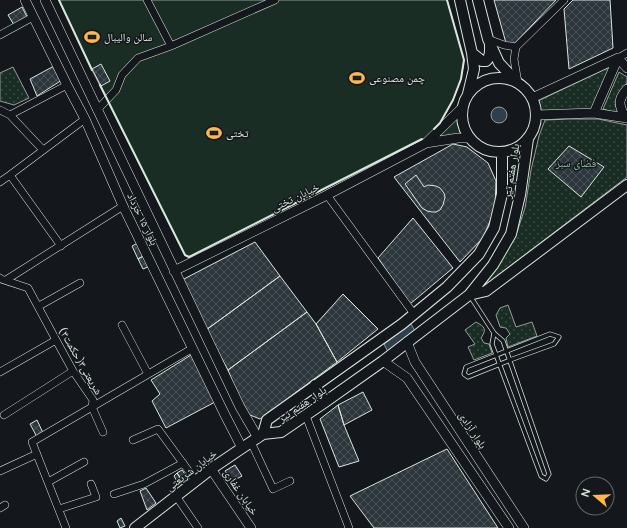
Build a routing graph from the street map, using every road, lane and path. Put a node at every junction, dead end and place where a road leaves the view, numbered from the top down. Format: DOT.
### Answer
graph roads {
  1 [pos="25,0"];
  2 [pos="45,0"];
  3 [pos="147,0"];
  4 [pos="275,0"];
  5 [pos="460,0"];
  6 [pos="478,0"];
  7 [pos="564,0"];
  8 [pos="33,17"];
  9 [pos="0,35"];
  10 [pos="489,42"];
  11 [pos="171,46"];
  12 [pos="516,47"];
  13 [pos="472,53"];
  14 [pos="627,53"];
  15 [pos="618,58"];
  16 [pos="627,68"];
  17 [pos="518,83"];
  18 [pos="67,85"];
  19 [pos="627,89"];
  20 [pos="468,95"];
  21 [pos="532,98"];
  22 [pos="463,107"];
  23 [pos="0,110"];
  24 [pos="97,110"];
  25 [pos="594,113"];
  26 [pos="10,115"];
  27 [pos="536,115"];
  28 [pos="626,118"];
  29 [pos="85,119"];
  30 [pos="470,138"];
  31 [pos="528,139"];
  32 [pos="426,143"];
  33 [pos="42,150"];
  34 [pos="502,152"];
  35 [pos="10,175"];
  36 [pos="0,182"];
  37 [pos="627,185"];
  38 [pos="327,195"];
  39 [pos="123,206"];
  40 [pos="61,246"];
  41 [pos="174,270"];
  42 [pos="3,279"];
  43 [pos="80,283"];
  44 [pos="469,295"];
  45 [pos="39,306"];
  46 [pos="414,314"];
  47 [pos="122,325"];
  48 [pos="494,333"];
  49 [pos="56,340"];
  50 [pos="407,342"];
  51 [pos="193,348"];
  52 [pos="507,351"];
  53 [pos="496,355"];
  54 [pos="510,360"];
  55 [pos="383,361"];
  56 [pos="500,364"];
  57 [pos="73,371"];
  58 [pos="0,372"];
  59 [pos="148,374"];
  60 [pos="315,385"];
  61 [pos="325,402"];
  62 [pos="92,407"];
  63 [pos="240,408"];
  64 [pos="4,415"];
  65 [pos="225,415"];
  66 [pos="306,416"];
  67 [pos="102,432"];
  68 [pos="133,440"];
  69 [pos="254,441"];
  70 [pos="36,454"];
  71 [pos="84,462"];
  72 [pos="183,463"];
  73 [pos="211,469"];
  74 [pos="0,471"];
  75 [pos="196,481"];
  76 [pos="290,481"];
  77 [pos="48,482"];
  78 [pos="91,484"];
  79 [pos="114,494"];
  80 [pos="176,496"];
  81 [pos="59,510"];
  82 [pos="66,528"];
  83 [pos="135,528"];
  84 [pos="198,528"];
  85 [pos="251,528"];
  86 [pos="349,528"];
  87 [pos="509,528"];
  88 [pos="524,528"];
  1 -- 8 [label="street, بلوار ۱۵ خرداد"];
  2 -- 24 [label="street, بلوار ۱۵ خرداد"];
  3 -- 11 [label="street"];
  4 -- 11 [label="street"];
  5 -- 13 [label="main road"];
  6 -- 10 [label="main road"];
  7 -- 12 [label="street"];
  8 -- 9 [label="street"];
  8 -- 18 [label="street, بلوار ۱۵ خرداد"];
  10 -- 12 [label="street"];
  10 -- 13 [label="main road"];
  10 -- 17 [label="main road"];
  11 -- 24 [label="street"];
  12 -- 17 [label="street"];
  13 -- 20 [label="main road"];
  14 -- 15 [label="street"];
  15 -- 16 [label="street"];
  15 -- 21 [label="street"];
  15 -- 25 [label="street"];
  17 -- 20 [label="main road"];
  17 -- 21 [label="main road"];
  18 -- 26 [label="street"];
  18 -- 29 [label="street, بلوار ۱۵ خرداد"];
  19 -- 28 [label="street"];
  20 -- 22 [label="main road"];
  21 -- 27 [label="main road"];
  22 -- 30 [label="main road"];
  22 -- 32 [label="street"];
  23 -- 26 [label="street"];
  24 -- 29 [label="street"];
  24 -- 41 [label="street, بلوار ۱۵ خرداد"];
  25 -- 27 [label="street"];
  25 -- 28 [label="street"];
  26 -- 33 [label="street"];
  27 -- 31 [label="main road"];
  29 -- 33 [label="street"];
  29 -- 39 [label="street, بلوار ۱۵ خرداد"];
  30 -- 32 [label="street"];
  30 -- 34 [label="main road"];
  31 -- 34 [label="main road"];
  31 -- 44 [label="main road, بلوار هفتم تیر"];
  32 -- 38 [label="street, خیابان تختی"];
  33 -- 35 [label="street"];
  34 -- 46 [label="main road, بلوار هفتم تیر"];
  35 -- 36 [label="street"];
  35 -- 40 [label="street"];
  37 -- 44 [label="main road"];
  38 -- 41 [label="street, خیابان تختی"];
  38 -- 46 [label="street"];
  39 -- 40 [label="street"];
  39 -- 51 [label="street, بلوار ۱۵ خرداد"];
  40 -- 42 [label="street"];
  41 -- 63 [label="street, بلوار ۱۵ خرداد"];
  42 -- 45 [label="street, شریعتی۳(حکمت۳)"];
  43 -- 45 [label="street"];
  44 -- 48 [label="lane"];
  44 -- 50 [label="main road, بلوار هفتم تیر"];
  45 -- 49 [label="street, شریعتی۳(حکمت۳)"];
  46 -- 60 [label="main road, بلوار هفتم تیر"];
  47 -- 59 [label="street"];
  48 -- 52 [label="lane"];
  48 -- 53 [label="lane"];
  49 -- 57 [label="street, شریعتی۳(حکمت۳)"];
  49 -- 58 [label="street"];
  50 -- 55 [label="main road, بلوار هفتم تیر"];
  50 -- 88 [label="street, بلوار آزادی"];
  51 -- 59 [label="street"];
  51 -- 65 [label="street, بلوار ۱۵ خرداد"];
  52 -- 53 [label="lane"];
  52 -- 54 [label="lane"];
  52 -- 54 [label="lane"];
  53 -- 56 [label="lane"];
  53 -- 56 [label="lane"];
  54 -- 56 [label="lane"];
  54 -- 56 [label="lane"];
  55 -- 61 [label="main road, بلوار هفتم تیر"];
  55 -- 87 [label="street"];
  57 -- 62 [label="street, شریعتی۳(حکمت۳)"];
  57 -- 64 [label="street"];
  59 -- 62 [label="street"];
  60 -- 61 [label="main road"];
  60 -- 69 [label="main road, بلوار هفتم تیر"];
  61 -- 66 [label="main road, بلوار هفتم تیر"];
  62 -- 67 [label="street"];
  62 -- 70 [label="street, شریعتی۳(حکمت۳)"];
  63 -- 65 [label="street"];
  63 -- 69 [label="street, بلوار ۱۵ خرداد"];
  65 -- 69 [label="street, بلوار ۱۵ خرداد"];
  66 -- 69 [label="main road, بلوار هفتم تیر"];
  66 -- 86 [label="street"];
  68 -- 72 [label="street"];
  69 -- 73 [label="main road, خیابان شریعتی"];
  69 -- 76 [label="street"];
  70 -- 74 [label="street"];
  70 -- 77 [label="street"];
  71 -- 77 [label="street"];
  72 -- 75 [label="street"];
  72 -- 79 [label="street"];
  73 -- 75 [label="main road, خیابان شریعتی"];
  73 -- 85 [label="street, خیابان غفاری"];
  75 -- 80 [label="main road, خیابان شریعتی"];
  77 -- 81 [label="street"];
  78 -- 81 [label="street"];
  80 -- 83 [label="main road, خیابان شریعتی"];
  80 -- 84 [label="street"];
  81 -- 82 [label="street"];
}
